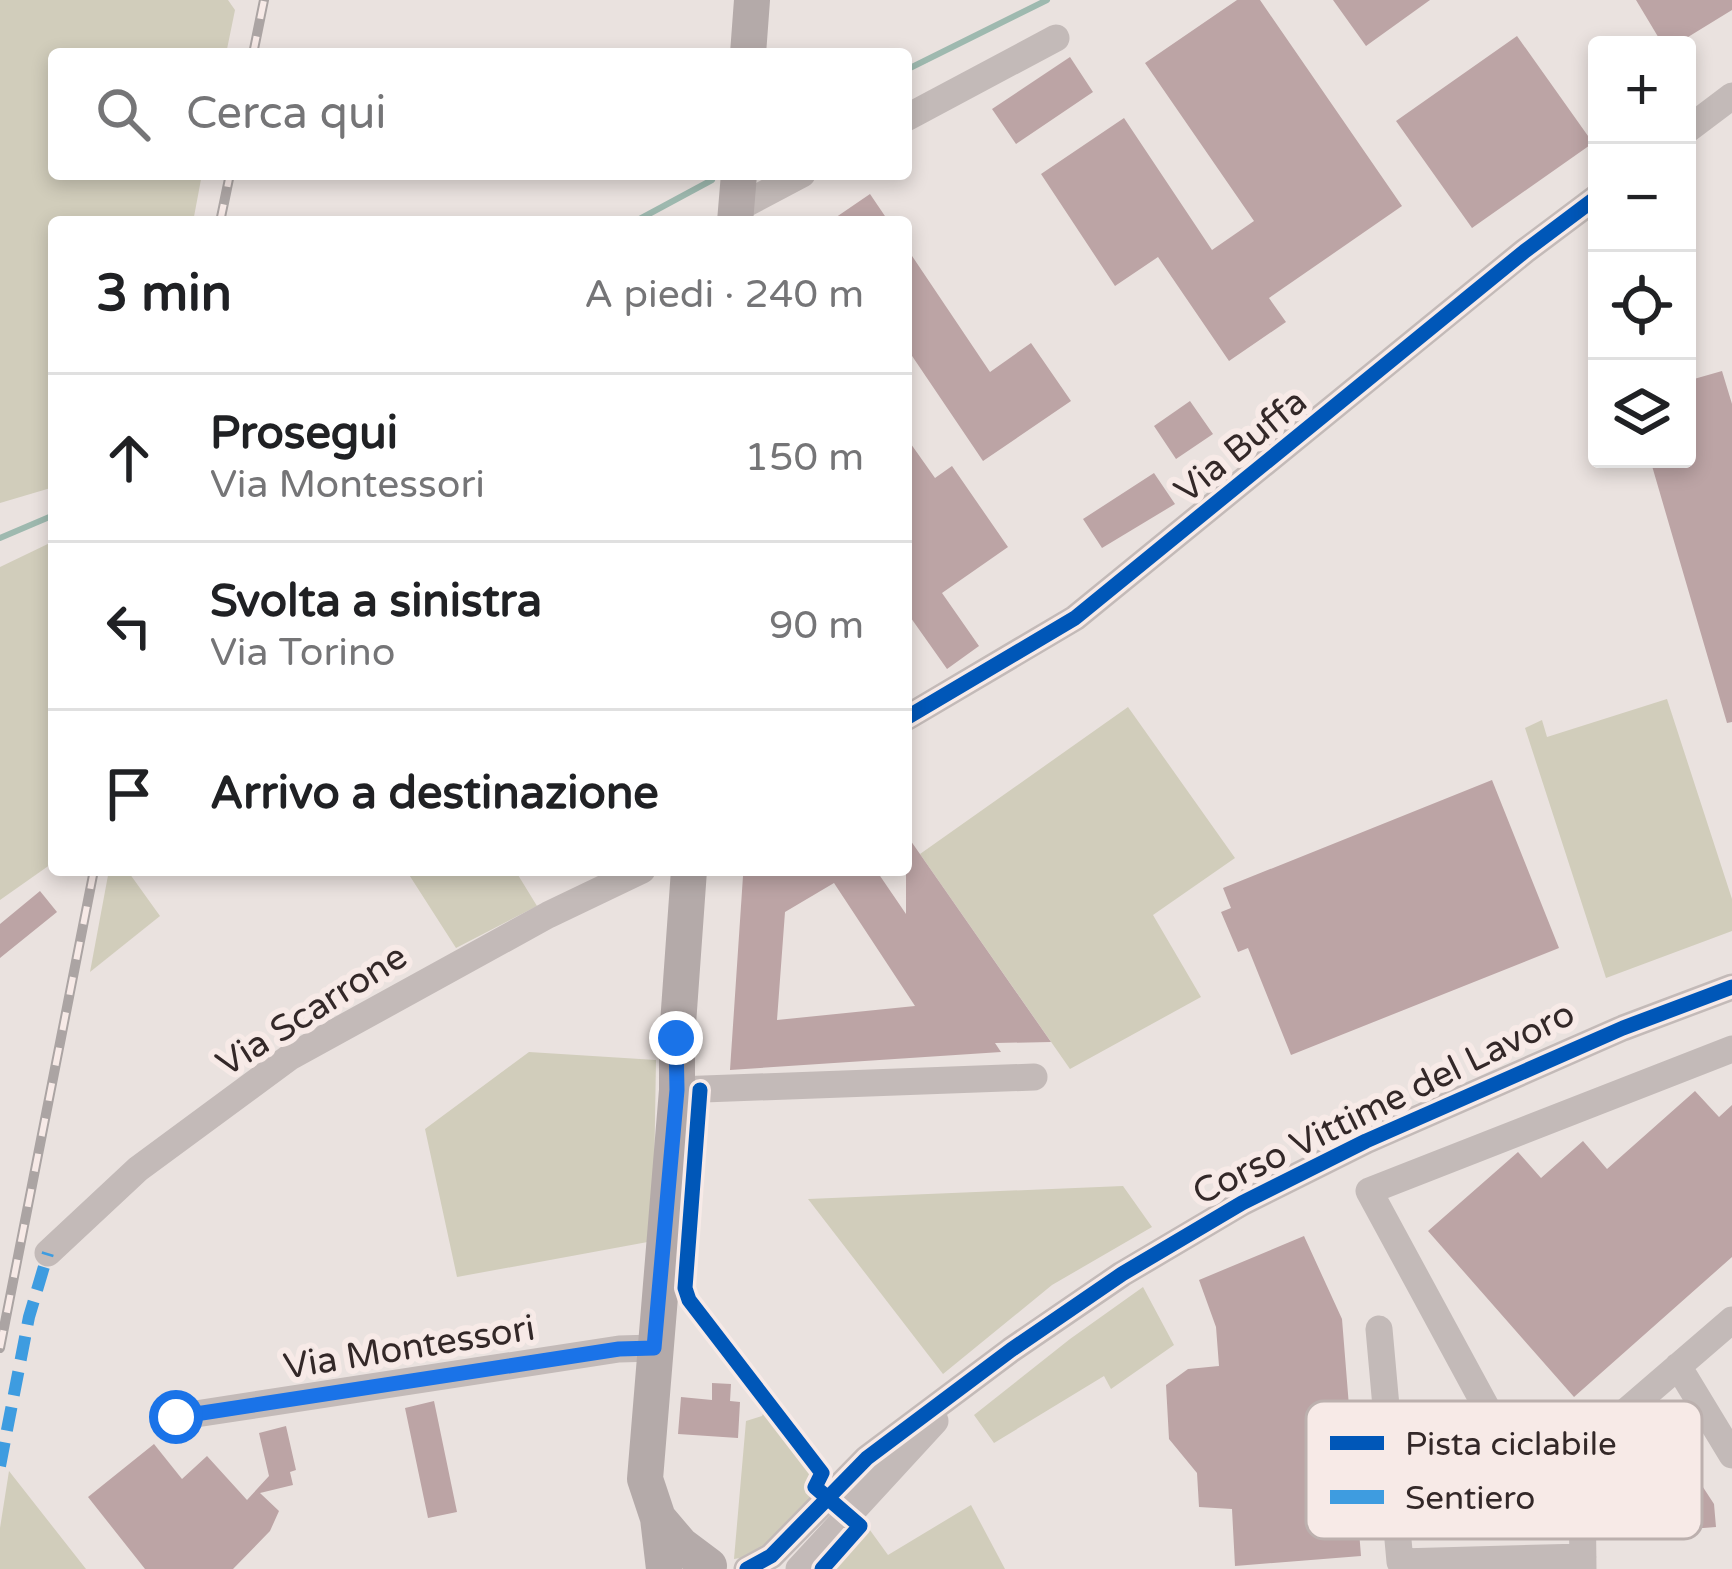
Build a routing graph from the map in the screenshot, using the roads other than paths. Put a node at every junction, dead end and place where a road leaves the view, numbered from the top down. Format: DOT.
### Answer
graph roads {
  1 [pos="752,0"];
  2 [pos="1056,38"];
  3 [pos="748,48"];
  4 [pos="1732,96"];
  5 [pos="912,115"];
  6 [pos="1696,123"];
  7 [pos="788,180"];
  8 [pos="737,202"];
  9 [pos="1588,204"];
  10 [pos="912,714"];
  11 [pos="629,876"];
  12 [pos="688,876"];
  13 [pos="1732,987"];
  14 [pos="1732,1049"];
  15 [pos="1034,1077"];
  16 [pos="677,1090"];
  17 [pos="48,1253"];
  18 [pos="1732,1320"];
  19 [pos="1379,1329"];
  20 [pos="654,1348"];
  21 [pos="1678,1366"];
  22 [pos="961,1390"];
  23 [pos="1385,1401"];
  24 [pos="1482,1401"];
  25 [pos="1638,1401"];
  26 [pos="1699,1401"];
  27 [pos="1702,1406"];
  28 [pos="176,1417"];
  29 [pos="1732,1455"];
  30 [pos="658,1518"];
  31 [pos="1398,1539"];
  32 [pos="1583,1563"];
  33 [pos="708,1568"];
  34 [pos="664,1569"];
  35 [pos="747,1569"];
  36 [pos="799,1569"];
  1 -- 3 [label="main road"];
  2 -- 5 [label="street"];
  4 -- 6 [label="street"];
  7 -- 8 [label="street"];
  9 -- 10 [label="street, Via Buffa"];
  11 -- 17 [label="street, Via Scarrone"];
  12 -- 16 [label="main road"];
  13 -- 22 [label="street, Corso Vittime del Lavoro"];
  14 -- 24 [label="street"];
  15 -- 16 [label="street"];
  16 -- 20 [label="main road"];
  18 -- 21 [label="street"];
  19 -- 23 [label="street"];
  20 -- 28 [label="street, Via Montessori"];
  20 -- 30 [label="main road"];
  21 -- 25 [label="street"];
  21 -- 26 [label="street"];
  22 -- 35 [label="street"];
  22 -- 36 [label="street"];
  27 -- 29 [label="street"];
  30 -- 33 [label="main road"];
  30 -- 34 [label="main road"];
  31 -- 32 [label="street"];
}
